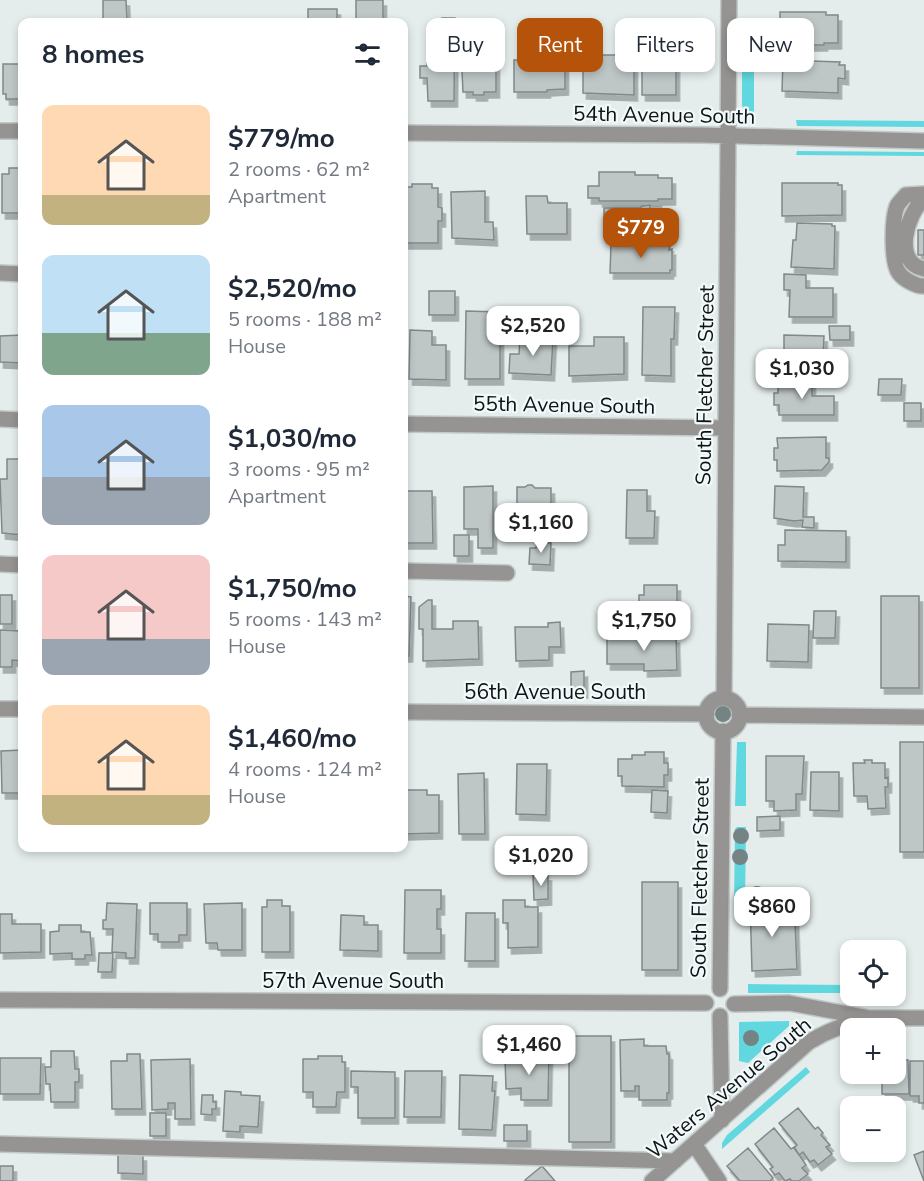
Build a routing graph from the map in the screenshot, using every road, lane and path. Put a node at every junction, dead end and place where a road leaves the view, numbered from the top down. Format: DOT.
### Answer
graph roads {
  1 [pos="729,0"];
  2 [pos="0,131"];
  3 [pos="18,131"];
  4 [pos="408,134"];
  5 [pos="729,137"];
  6 [pos="924,141"];
  7 [pos="924,194"];
  8 [pos="924,200"];
  9 [pos="924,269"];
  10 [pos="0,273"];
  11 [pos="18,274"];
  12 [pos="924,286"];
  13 [pos="0,419"];
  14 [pos="18,420"];
  15 [pos="408,424"];
  16 [pos="725,428"];
  17 [pos="0,564"];
  18 [pos="18,565"];
  19 [pos="408,571"];
  20 [pos="507,573"];
  21 [pos="724,698"];
  22 [pos="0,709"];
  23 [pos="18,709"];
  24 [pos="408,712"];
  25 [pos="706,714"];
  26 [pos="740,715"];
  27 [pos="924,717"];
  28 [pos="723,731"];
  29 [pos="720,989"];
  30 [pos="0,1000"];
  31 [pos="706,1003"];
  32 [pos="734,1004"];
  33 [pos="720,1017"];
  34 [pos="870,1018"];
  35 [pos="906,1018"];
  36 [pos="924,1018"];
  37 [pos="840,1026"];
  38 [pos="722,1120"];
  39 [pos="0,1143"];
  40 [pos="694,1144"];
  41 [pos="675,1161"];
  42 [pos="652,1181"];
  43 [pos="719,1181"];
  1 -- 5 [label="street, South Fletcher Street"];
  2 -- 3 [label="street"];
  4 -- 5 [label="street, 54th Avenue South"];
  5 -- 6 [label="street, 54th Avenue South"];
  5 -- 16 [label="street, South Fletcher Street"];
  7 -- 12 [label="street"];
  8 -- 9 [label="street"];
  10 -- 11 [label="street"];
  13 -- 14 [label="street"];
  15 -- 16 [label="street, 55th Avenue South"];
  16 -- 21 [label="street, South Fletcher Street"];
  17 -- 18 [label="street"];
  19 -- 20 [label="street"];
  21 -- 25 [label="street"];
  21 -- 26 [label="street"];
  22 -- 23 [label="street"];
  24 -- 25 [label="street, 56th Avenue South"];
  25 -- 28 [label="street"];
  26 -- 27 [label="street"];
  26 -- 28 [label="street"];
  28 -- 29 [label="street, South Fletcher Street"];
  29 -- 31 [label="street"];
  29 -- 32 [label="street"];
  30 -- 31 [label="street, 57th Avenue South"];
  31 -- 33 [label="street"];
  32 -- 33 [label="street"];
  32 -- 34 [label="street"];
  33 -- 38 [label="street"];
  35 -- 36 [label="street"];
  37 -- 38 [label="street, Waters Avenue South"];
  38 -- 40 [label="street, Waters Avenue South"];
  39 -- 41 [label="street"];
  40 -- 41 [label="street, Waters Avenue South"];
  40 -- 43 [label="street"];
  41 -- 42 [label="street, Waters Avenue South"];
}
